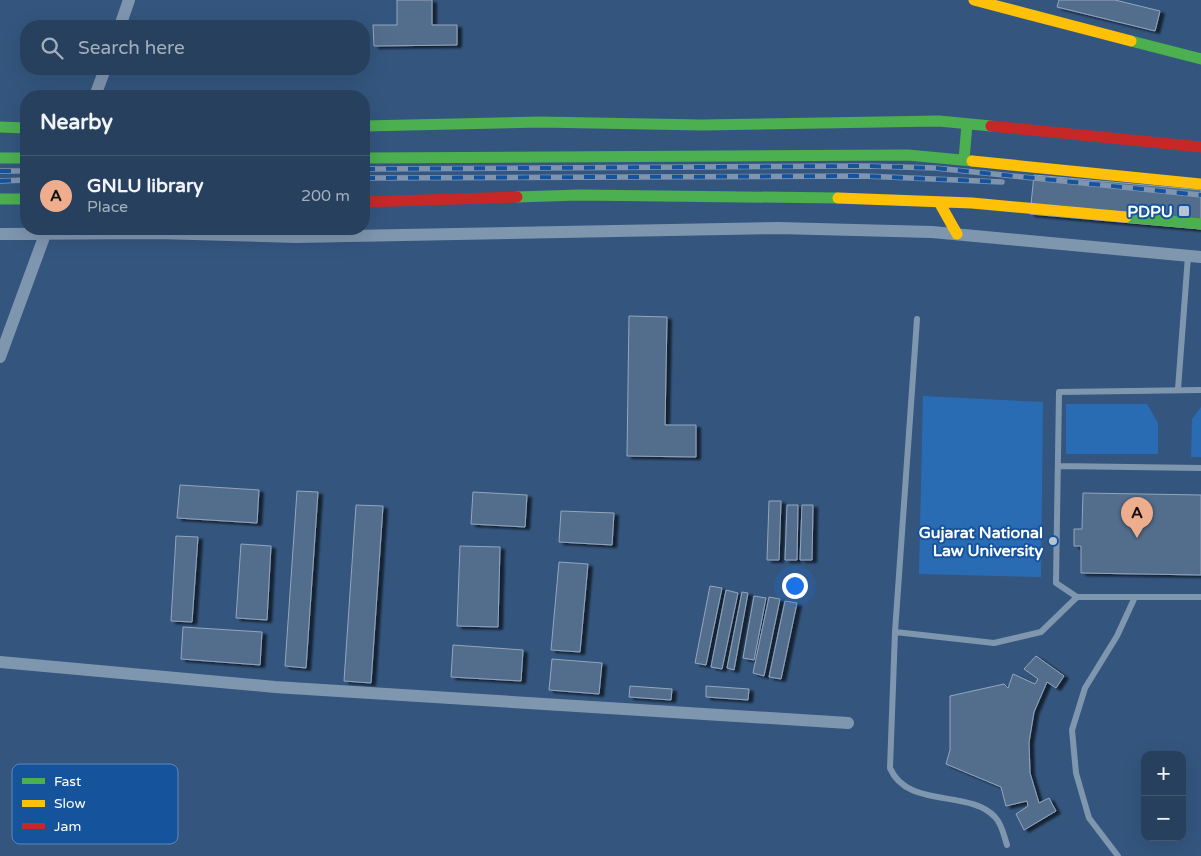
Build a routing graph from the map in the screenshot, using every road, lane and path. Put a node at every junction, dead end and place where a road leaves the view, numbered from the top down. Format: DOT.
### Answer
graph roads {
  1 [pos="129,0"];
  2 [pos="974,0"];
  3 [pos="122,20"];
  4 [pos="1201,59"];
  5 [pos="103,75"];
  6 [pos="97,90"];
  7 [pos="968,124"];
  8 [pos="370,126"];
  9 [pos="0,128"];
  10 [pos="20,128"];
  11 [pos="1201,147"];
  12 [pos="0,158"];
  13 [pos="20,158"];
  14 [pos="370,158"];
  15 [pos="964,160"];
  16 [pos="1201,184"];
  17 [pos="20,199"];
  18 [pos="0,200"];
  19 [pos="370,202"];
  20 [pos="939,202"];
  21 [pos="1201,224"];
  22 [pos="20,233"];
  23 [pos="0,234"];
  24 [pos="957,234"];
  25 [pos="45,235"];
  26 [pos="227,235"];
  27 [pos="1195,257"];
  28 [pos="917,319"];
  29 [pos="0,357"];
  30 [pos="1178,389"];
  31 [pos="1201,390"];
  32 [pos="1058,466"];
  33 [pos="1201,468"];
  34 [pos="1077,597"];
  35 [pos="1135,597"];
  36 [pos="1201,597"];
  37 [pos="896,632"];
  38 [pos="0,662"];
  39 [pos="848,723"];
  40 [pos="1007,845"];
  41 [pos="1118,856"];
  1 -- 3 [label="street"];
  2 -- 4 [label="street"];
  5 -- 6 [label="street"];
  7 -- 8 [label="street"];
  7 -- 11 [label="street"];
  7 -- 15 [label="street"];
  9 -- 10 [label="street"];
  12 -- 13 [label="street"];
  14 -- 15 [label="street"];
  15 -- 16 [label="street"];
  17 -- 18 [label="street"];
  19 -- 20 [label="street"];
  20 -- 21 [label="street"];
  20 -- 24 [label="street"];
  22 -- 23 [label="street"];
  24 -- 26 [label="street"];
  24 -- 27 [label="street"];
  25 -- 29 [label="street"];
  27 -- 30 [label="lane"];
  28 -- 37 [label="lane"];
  30 -- 31 [label="lane"];
  30 -- 32 [label="lane"];
  32 -- 33 [label="lane"];
  32 -- 34 [label="lane"];
  34 -- 35 [label="lane"];
  34 -- 37 [label="lane"];
  35 -- 36 [label="lane"];
  35 -- 41 [label="lane"];
  37 -- 40 [label="lane"];
  38 -- 39 [label="street"];
}
